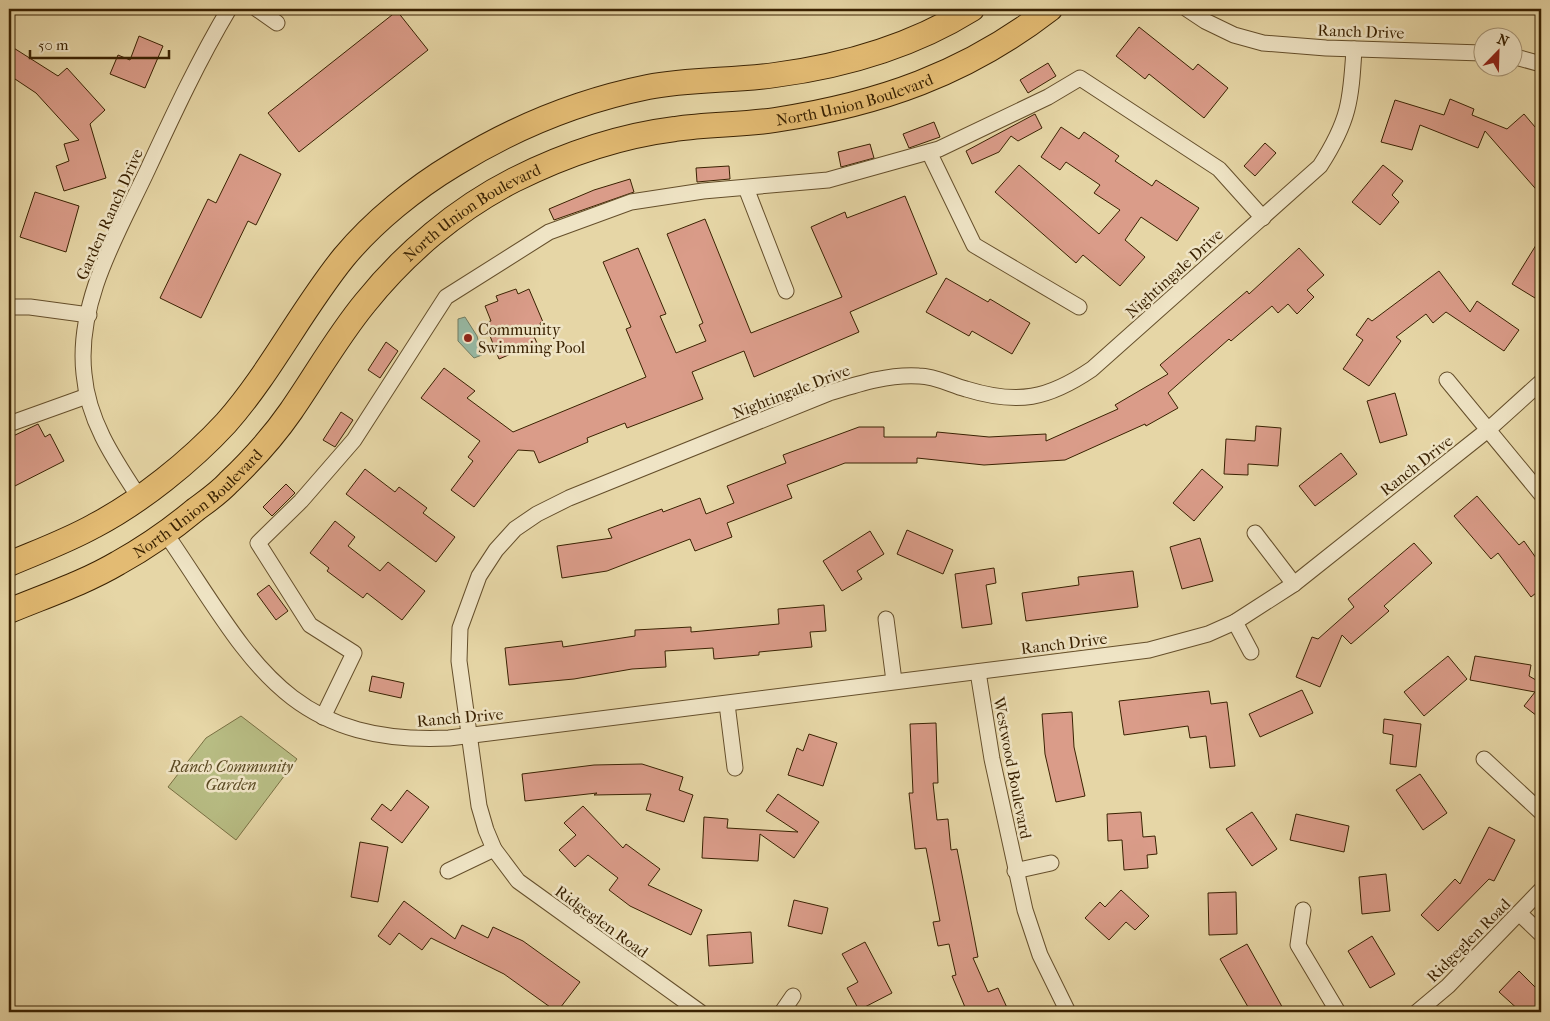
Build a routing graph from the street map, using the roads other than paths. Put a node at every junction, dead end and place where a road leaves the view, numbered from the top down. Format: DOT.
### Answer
graph roads {
  1 [pos="229,9"];
  2 [pos="257,9"];
  3 [pos="972,9"];
  4 [pos="1050,9"];
  5 [pos="1186,9"];
  6 [pos="278,23"];
  7 [pos="1354,48"];
  8 [pos="1472,53"];
  9 [pos="1522,59"];
  10 [pos="1541,64"];
  11 [pos="929,152"];
  12 [pos="746,188"];
  13 [pos="1263,218"];
  14 [pos="786,291"];
  15 [pos="9,307"];
  16 [pos="1079,307"];
  17 [pos="89,315"];
  18 [pos="1447,380"];
  19 [pos="1541,382"];
  20 [pos="87,396"];
  21 [pos="9,424"];
  22 [pos="1489,429"];
  23 [pos="1541,494"];
  24 [pos="139,497"];
  25 [pos="1255,533"];
  26 [pos="166,534"];
  27 [pos="9,564"];
  28 [pos="1294,584"];
  29 [pos="9,611"];
  30 [pos="886,619"];
  31 [pos="1235,622"];
  32 [pos="1251,652"];
  33 [pos="978,672"];
  34 [pos="894,681"];
  35 [pos="727,704"];
  36 [pos="322,717"];
  37 [pos="469,736"];
  38 [pos="1484,759"];
  39 [pos="735,768"];
  40 [pos="1541,812"];
  41 [pos="494,849"];
  42 [pos="1051,863"];
  43 [pos="1016,871"];
  44 [pos="448,872"];
  45 [pos="1541,890"];
  46 [pos="1303,910"];
  47 [pos="1519,913"];
  48 [pos="1541,934"];
  49 [pos="793,996"];
  50 [pos="700,1012"];
  51 [pos="782,1012"];
  52 [pos="1068,1012"];
  53 [pos="1338,1012"];
  54 [pos="1417,1012"];
  1 -- 17 [label="street, Garden Ranch Drive"];
  2 -- 6 [label="street"];
  3 -- 24 [label="main road"];
  4 -- 26 [label="main road, North Union Boulevard"];
  5 -- 7 [label="street, Ranch Drive"];
  7 -- 8 [label="street, Ranch Drive"];
  7 -- 13 [label="street, Nightingale Drive"];
  9 -- 10 [label="street"];
  11 -- 12 [label="street"];
  11 -- 13 [label="street"];
  11 -- 16 [label="street"];
  12 -- 14 [label="street"];
  12 -- 36 [label="street"];
  13 -- 37 [label="street, Nightingale Drive"];
  15 -- 17 [label="street"];
  17 -- 20 [label="street, Garden Ranch Drive"];
  18 -- 22 [label="street"];
  19 -- 22 [label="street, Ranch Drive"];
  20 -- 21 [label="street"];
  20 -- 24 [label="street, Garden Ranch Drive"];
  22 -- 23 [label="street"];
  22 -- 28 [label="street, Ranch Drive"];
  24 -- 27 [label="main road"];
  25 -- 28 [label="street"];
  26 -- 29 [label="main road, North Union Boulevard"];
  26 -- 36 [label="street, Ranch Drive"];
  28 -- 31 [label="street, Ranch Drive"];
  30 -- 34 [label="street"];
  31 -- 32 [label="street"];
  31 -- 33 [label="street, Ranch Drive"];
  33 -- 34 [label="street, Ranch Drive"];
  33 -- 43 [label="street, Westwood Boulevard"];
  34 -- 35 [label="street, Ranch Drive"];
  35 -- 37 [label="street, Ranch Drive"];
  35 -- 39 [label="street"];
  36 -- 37 [label="street, Ranch Drive"];
  37 -- 41 [label="street, Ridgeglen Road"];
  38 -- 40 [label="street"];
  41 -- 44 [label="street"];
  41 -- 50 [label="street, Ridgeglen Road"];
  42 -- 43 [label="street"];
  43 -- 52 [label="street, Westwood Boulevard"];
  45 -- 47 [label="street, Ridgeglen Road"];
  46 -- 53 [label="street"];
  47 -- 48 [label="street"];
  47 -- 54 [label="street, Ridgeglen Road"];
  49 -- 51 [label="street"];
}
